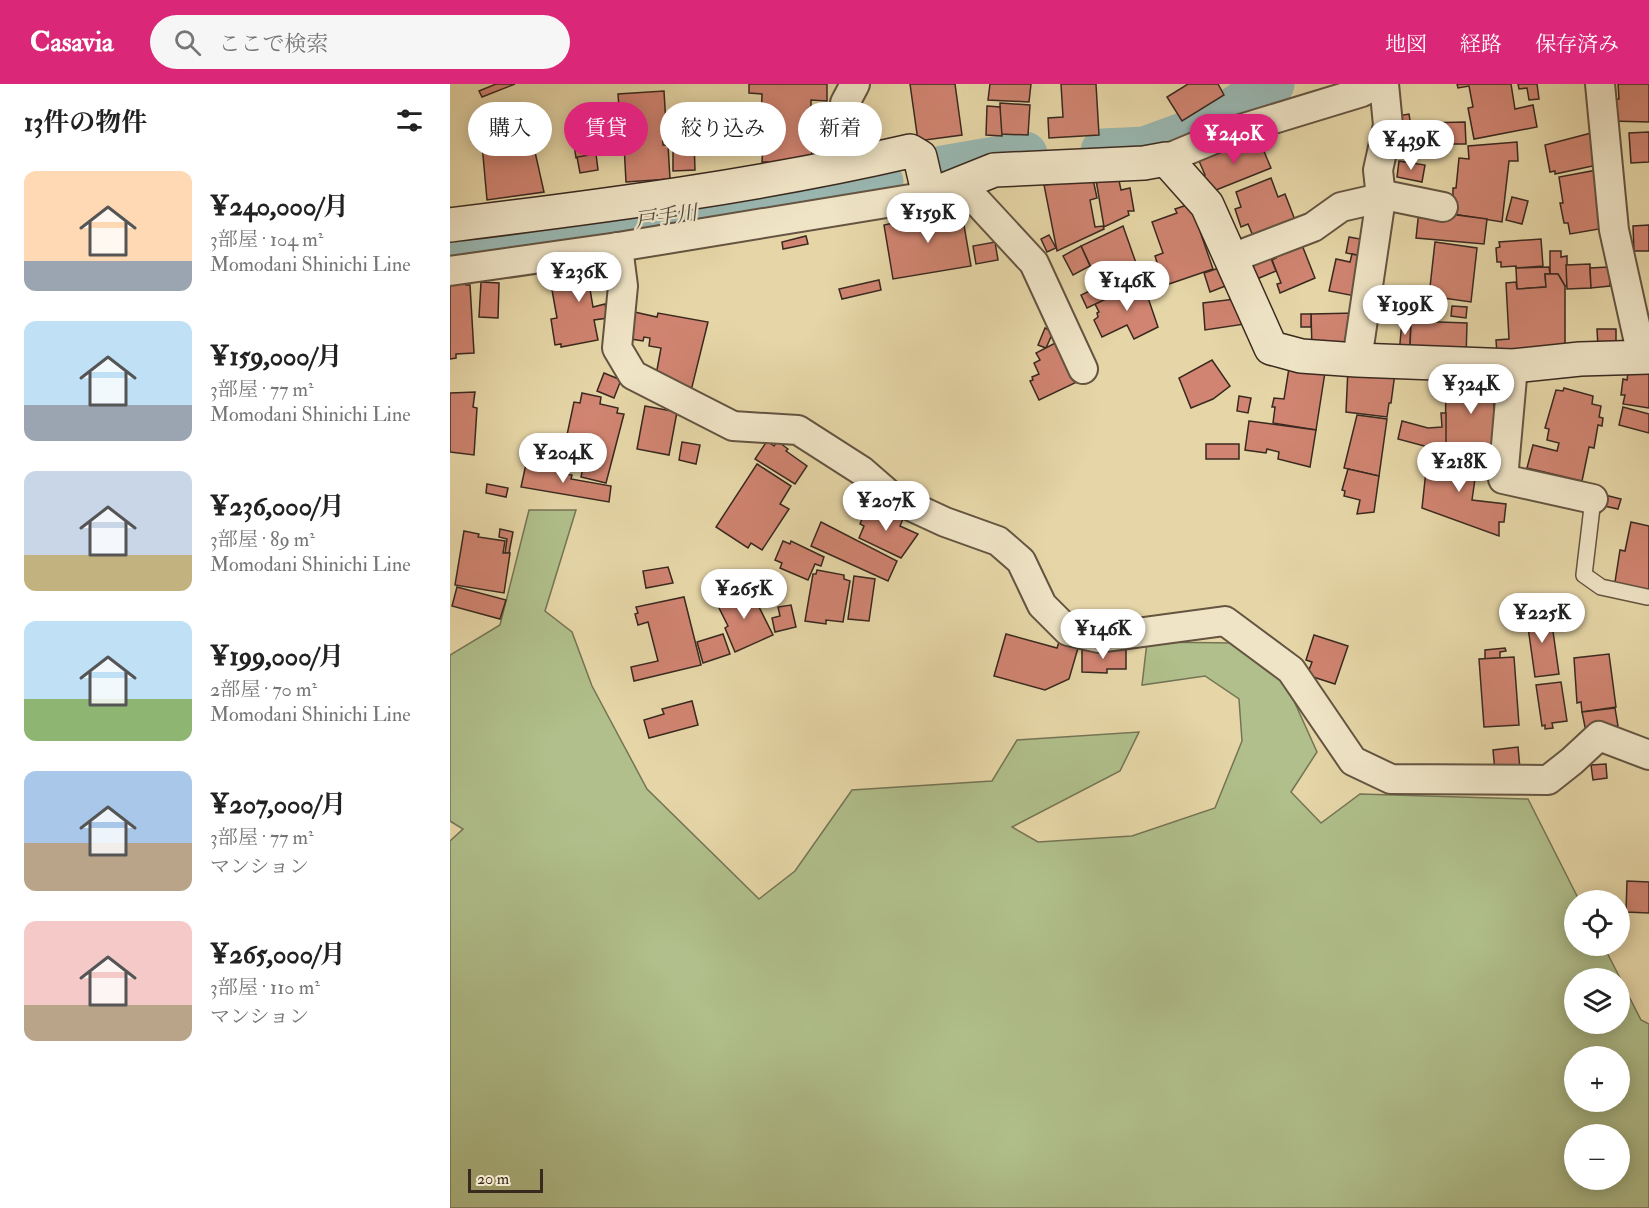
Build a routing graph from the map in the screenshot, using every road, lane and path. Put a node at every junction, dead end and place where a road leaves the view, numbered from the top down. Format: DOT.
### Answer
graph roads {
  1 [pos="855,84"];
  2 [pos="1377,84"];
  3 [pos="1384,84"];
  4 [pos="1600,84"];
  5 [pos="1166,159"];
  6 [pos="840,167"];
  7 [pos="960,183"];
  8 [pos="929,196"];
  9 [pos="1381,198"];
  10 [pos="1443,207"];
  11 [pos="450,225"];
  12 [pos="618,247"];
  13 [pos="1232,258"];
  14 [pos="450,271"];
  15 [pos="1645,356"];
  16 [pos="1357,360"];
  17 [pos="1513,366"];
  18 [pos="1083,369"];
  19 [pos="1593,499"];
  20 [pos="1647,597"];
  21 [pos="1649,755"];
  1 -- 6 [label="street"];
  2 -- 5 [label="street"];
  3 -- 9 [label="street"];
  4 -- 15 [label="street"];
  5 -- 7 [label="main road"];
  5 -- 13 [label="main road"];
  6 -- 8 [label="main road"];
  6 -- 11 [label="main road"];
  7 -- 8 [label="main road"];
  7 -- 18 [label="street"];
  8 -- 12 [label="street"];
  9 -- 10 [label="street"];
  9 -- 13 [label="street"];
  9 -- 16 [label="street"];
  12 -- 14 [label="street"];
  12 -- 21 [label="street"];
  13 -- 16 [label="main road"];
  15 -- 17 [label="main road"];
  16 -- 17 [label="main road"];
  17 -- 19 [label="street"];
  19 -- 20 [label="lane"];
}
